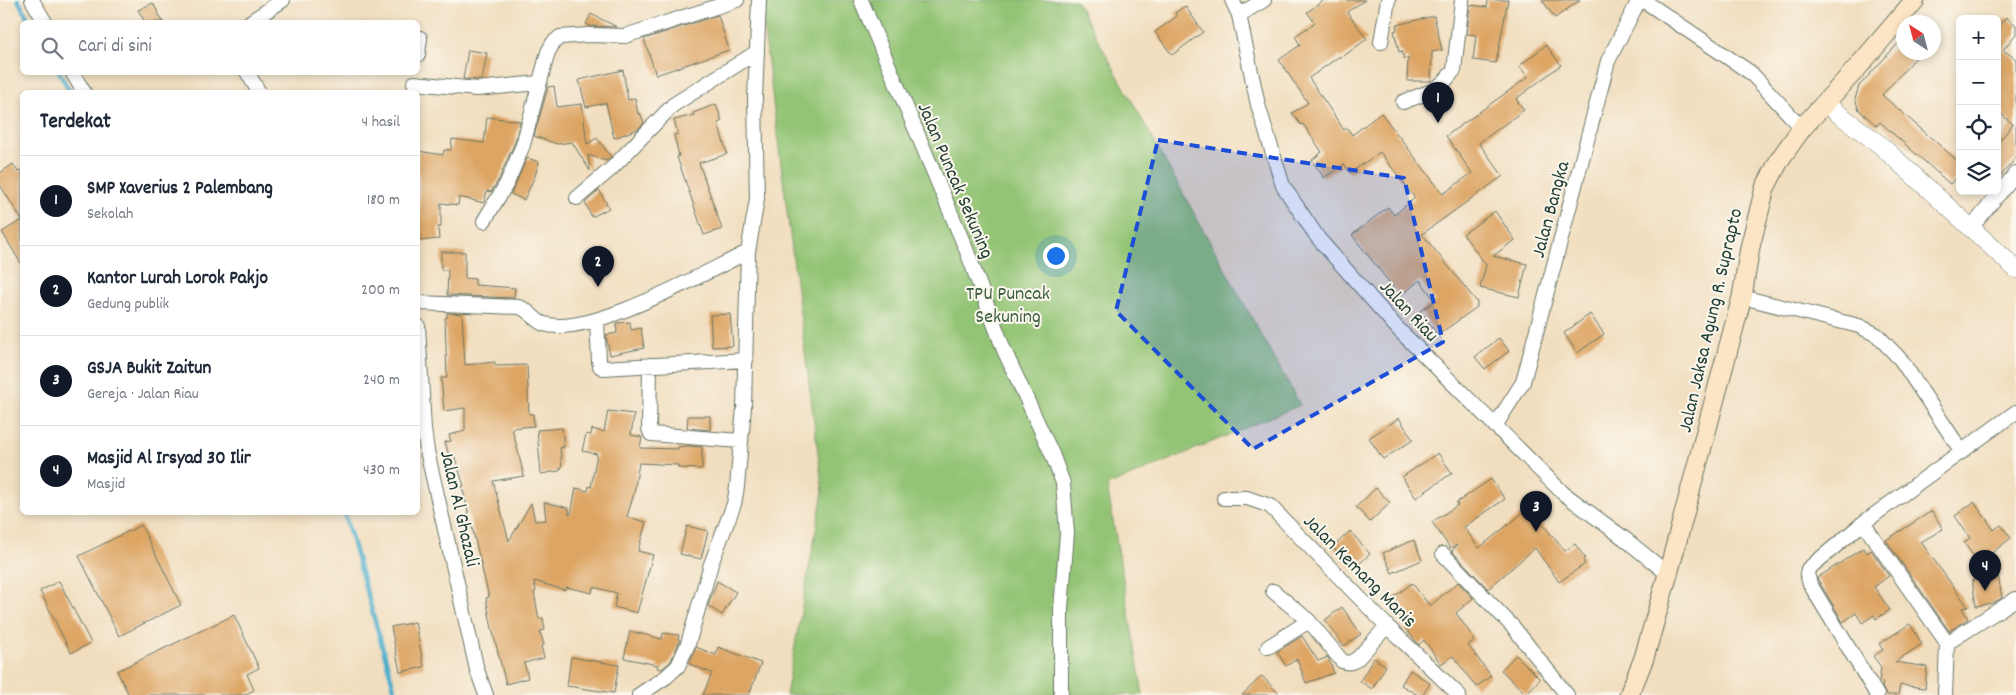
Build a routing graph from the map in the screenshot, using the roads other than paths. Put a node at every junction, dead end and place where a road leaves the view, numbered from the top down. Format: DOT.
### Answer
graph roads {
  1 [pos="32,0"];
  2 [pos="283,0"];
  3 [pos="737,0"];
  4 [pos="759,0"];
  5 [pos="861,0"];
  6 [pos="1232,0"];
  7 [pos="1264,0"];
  8 [pos="1388,0"];
  9 [pos="1462,0"];
  10 [pos="1639,0"];
  11 [pos="1643,0"];
  12 [pos="1915,0"];
  13 [pos="1239,15"];
  14 [pos="44,20"];
  15 [pos="253,20"];
  16 [pos="1381,42"];
  17 [pos="757,52"];
  18 [pos="74,75"];
  19 [pos="249,75"];
  20 [pos="414,83"];
  21 [pos="540,83"];
  22 [pos="83,90"];
  23 [pos="258,90"];
  24 [pos="1403,102"];
  25 [pos="1824,103"];
  26 [pos="1802,128"];
  27 [pos="2016,173"];
  28 [pos="577,198"];
  29 [pos="484,221"];
  30 [pos="1971,228"];
  31 [pos="748,252"];
  32 [pos="2016,269"];
  33 [pos="1742,297"];
  34 [pos="420,303"];
  35 [pos="597,321"];
  36 [pos="420,360"];
  37 [pos="746,360"];
  38 [pos="650,365"];
  39 [pos="2016,412"];
  40 [pos="1495,426"];
  41 [pos="740,441"];
  42 [pos="1962,452"];
  43 [pos="1224,498"];
  44 [pos="1863,523"];
  45 [pos="1443,554"];
  46 [pos="1668,574"];
  47 [pos="1273,591"];
  48 [pos="2016,599"];
  49 [pos="1309,621"];
  50 [pos="1387,626"];
  51 [pos="1947,643"];
  52 [pos="1268,647"];
  53 [pos="486,695"];
  54 [pos="639,695"];
  55 [pos="1061,695"];
  56 [pos="1459,695"];
  57 [pos="1567,695"];
  58 [pos="1629,695"];
  59 [pos="1877,695"];
  60 [pos="1946,695"];
  1 -- 14 [label="street"];
  2 -- 15 [label="street"];
  3 -- 21 [label="street"];
  4 -- 17 [label="street"];
  5 -- 55 [label="street, Jalan Puncak Sekuning"];
  6 -- 13 [label="street, Jalan Riau"];
  7 -- 13 [label="street"];
  8 -- 16 [label="street"];
  9 -- 24 [label="street"];
  10 -- 40 [label="street, Jalan Bangka"];
  11 -- 26 [label="street"];
  12 -- 25 [label="main road, Jalan Jaksa Agung R. Suprapto"];
  13 -- 40 [label="street, Jalan Riau"];
  17 -- 28 [label="street"];
  17 -- 31 [label="street"];
  18 -- 22 [label="street"];
  19 -- 23 [label="street"];
  20 -- 21 [label="street"];
  21 -- 29 [label="street"];
  25 -- 26 [label="main road, Jalan Jaksa Agung R. Suprapto"];
  25 -- 30 [label="street"];
  26 -- 33 [label="main road, Jalan Jaksa Agung R. Suprapto"];
  27 -- 30 [label="street"];
  30 -- 32 [label="street"];
  31 -- 35 [label="street"];
  31 -- 37 [label="street"];
  33 -- 42 [label="street"];
  33 -- 46 [label="main road, Jalan Jaksa Agung R. Suprapto"];
  34 -- 35 [label="street"];
  35 -- 38 [label="street"];
  36 -- 53 [label="street, Jalan Al Ghazali"];
  37 -- 38 [label="street"];
  37 -- 41 [label="street"];
  38 -- 41 [label="street"];
  39 -- 42 [label="street"];
  40 -- 46 [label="street, Jalan Riau"];
  41 -- 54 [label="street"];
  42 -- 44 [label="street"];
  43 -- 50 [label="street, Jalan Kemang Manis"];
  44 -- 51 [label="street"];
  44 -- 59 [label="street"];
  45 -- 57 [label="street"];
  46 -- 58 [label="main road, Jalan Jaksa Agung R. Suprapto"];
  47 -- 49 [label="street"];
  48 -- 51 [label="street"];
  49 -- 50 [label="street"];
  49 -- 52 [label="street"];
  50 -- 56 [label="street, Jalan Kemang Manis"];
  51 -- 60 [label="street"];
}
